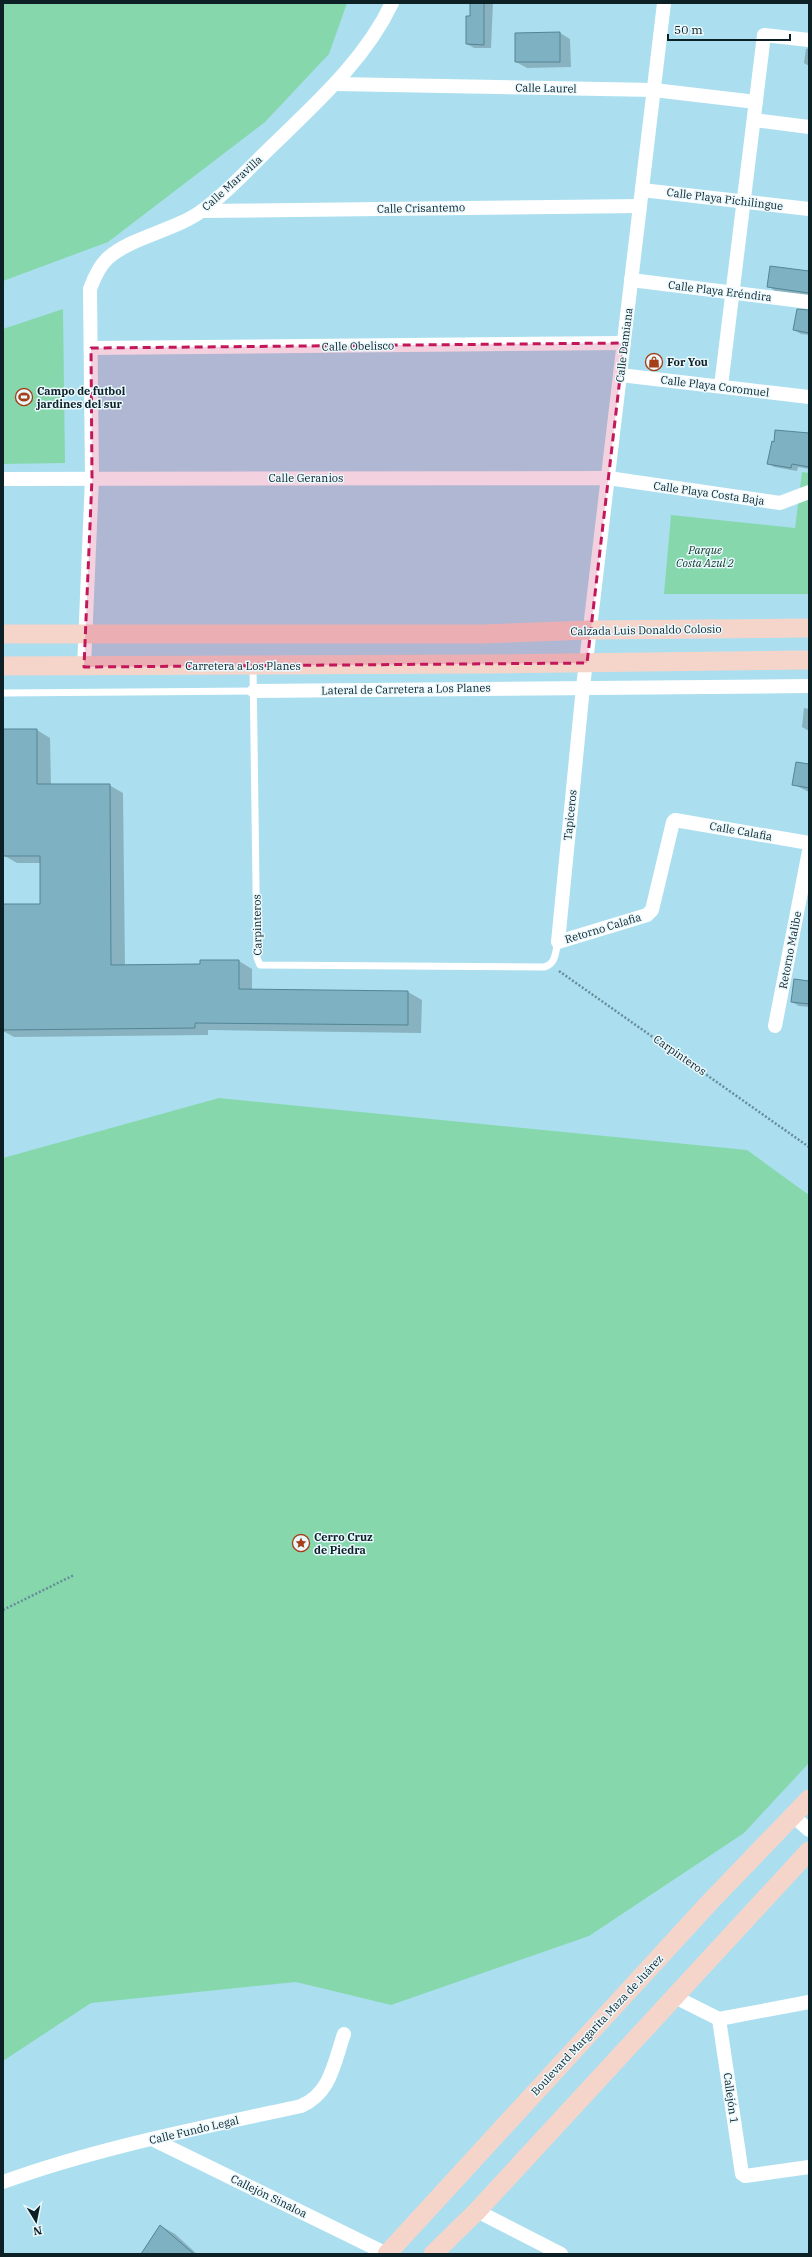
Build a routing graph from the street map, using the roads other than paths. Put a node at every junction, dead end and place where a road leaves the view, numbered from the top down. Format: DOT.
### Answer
graph roads {
  1 [pos="392,3"];
  2 [pos="664,3"];
  3 [pos="809,40"];
  4 [pos="336,84"];
  5 [pos="654,90"];
  6 [pos="756,102"];
  7 [pos="754,120"];
  8 [pos="809,127"];
  9 [pos="642,190"];
  10 [pos="744,201"];
  11 [pos="640,206"];
  12 [pos="809,209"];
  13 [pos="202,211"];
  14 [pos="631,280"];
  15 [pos="732,293"];
  16 [pos="809,302"];
  17 [pos="624,343"];
  18 [pos="91,348"];
  19 [pos="620,375"];
  20 [pos="721,386"];
  21 [pos="809,397"];
  22 [pos="3,478"];
  23 [pos="92,478"];
  24 [pos="608,478"];
  25 [pos="809,492"];
  26 [pos="809,628"];
  27 [pos="590,630"];
  28 [pos="3,634"];
  29 [pos="85,634"];
  30 [pos="809,660"];
  31 [pos="587,663"];
  32 [pos="3,666"];
  33 [pos="253,666"];
  34 [pos="84,667"];
  35 [pos="809,686"];
  36 [pos="583,687"];
  37 [pos="254,691"];
  38 [pos="3,693"];
  39 [pos="673,822"];
  40 [pos="809,842"];
  41 [pos="809,851"];
  42 [pos="558,942"];
  43 [pos="775,1026"];
  44 [pos="809,1799"];
  45 [pos="793,1816"];
  46 [pos="809,1830"];
  47 [pos="809,1851"];
  48 [pos="675,1996"];
  49 [pos="809,2002"];
  50 [pos="719,2019"];
  51 [pos="344,2034"];
  52 [pos="152,2139"];
  53 [pos="809,2167"];
  54 [pos="3,2182"];
  55 [pos="477,2211"];
  56 [pos="387,2254"];
  57 [pos="433,2254"];
  58 [pos="561,2254"];
  1 -- 4 [label="street, Calle Maravilla"];
  2 -- 5 [label="street, Calle Damiana"];
  3 -- 6 [label="street"];
  4 -- 5 [label="street, Calle Laurel"];
  4 -- 13 [label="street, Calle Maravilla"];
  5 -- 6 [label="street, Calle Laurel"];
  5 -- 9 [label="street, Calle Damiana"];
  6 -- 7 [label="street"];
  7 -- 8 [label="street"];
  7 -- 10 [label="street"];
  9 -- 10 [label="street, Calle Playa Pichilingue"];
  9 -- 11 [label="street, Calle Damiana"];
  10 -- 12 [label="street, Calle Playa Pichilingue"];
  10 -- 15 [label="street"];
  11 -- 13 [label="street, Calle Crisantemo"];
  11 -- 14 [label="street, Calle Damiana"];
  13 -- 18 [label="street, Calle Maravilla"];
  14 -- 15 [label="street, Calle Playa Eréndira"];
  14 -- 17 [label="street, Calle Damiana"];
  15 -- 16 [label="street, Calle Playa Eréndira"];
  15 -- 20 [label="street"];
  17 -- 18 [label="street, Calle Obelisco"];
  17 -- 19 [label="street, Calle Damiana"];
  18 -- 23 [label="street, Calle Maravilla"];
  19 -- 20 [label="street, Calle Playa Coromuel"];
  19 -- 24 [label="street, Calle Damiana"];
  20 -- 21 [label="street, Calle Playa Coromuel"];
  22 -- 23 [label="street, Calle Geranios"];
  23 -- 24 [label="street, Calle Geranios"];
  23 -- 29 [label="street, Calle Maravilla"];
  24 -- 25 [label="street, Calle Playa Costa Baja"];
  24 -- 27 [label="street, Calle Damiana"];
  26 -- 27 [label="main road, Calzada Luis Donaldo Colosio"];
  27 -- 29 [label="main road, Calzada Luis Donaldo Colosio"];
  27 -- 31 [label="street, Calle Damiana"];
  28 -- 29 [label="main road"];
  29 -- 34 [label="street, Calle Maravilla"];
  30 -- 31 [label="main road"];
  31 -- 33 [label="main road, Carretera a Los Planes"];
  31 -- 36 [label="street, Calle Damiana"];
  32 -- 34 [label="main road, Carretera a Los Planes"];
  33 -- 34 [label="main road, Carretera a Los Planes"];
  33 -- 37 [label="lane, Carpinteros"];
  35 -- 36 [label="street, Lateral de Carretera a Los Planes"];
  36 -- 37 [label="street, Lateral de Carretera a Los Planes"];
  36 -- 42 [label="street, Tapiceros"];
  37 -- 38 [label="lane, Lateral de Carretera a Los Planes"];
  37 -- 42 [label="lane, Carpinteros"];
  39 -- 40 [label="street, Calle Calafia"];
  39 -- 42 [label="street, Retorno Calafia"];
  41 -- 43 [label="street, Retorno Malibe"];
  44 -- 45 [label="main road, Boulevard Margarita Maza de Juárez"];
  45 -- 46 [label="street"];
  45 -- 56 [label="main road, Boulevard Margarita Maza de Juárez"];
  47 -- 48 [label="main road"];
  48 -- 50 [label="street"];
  48 -- 55 [label="main road"];
  49 -- 50 [label="street"];
  50 -- 53 [label="street, Callejón 1"];
  51 -- 52 [label="street, Calle Fundo Legal"];
  52 -- 54 [label="street, Calle Fundo Legal"];
  52 -- 56 [label="street, Callejón Sinaloa"];
  55 -- 57 [label="main road"];
  55 -- 58 [label="street"];
}
